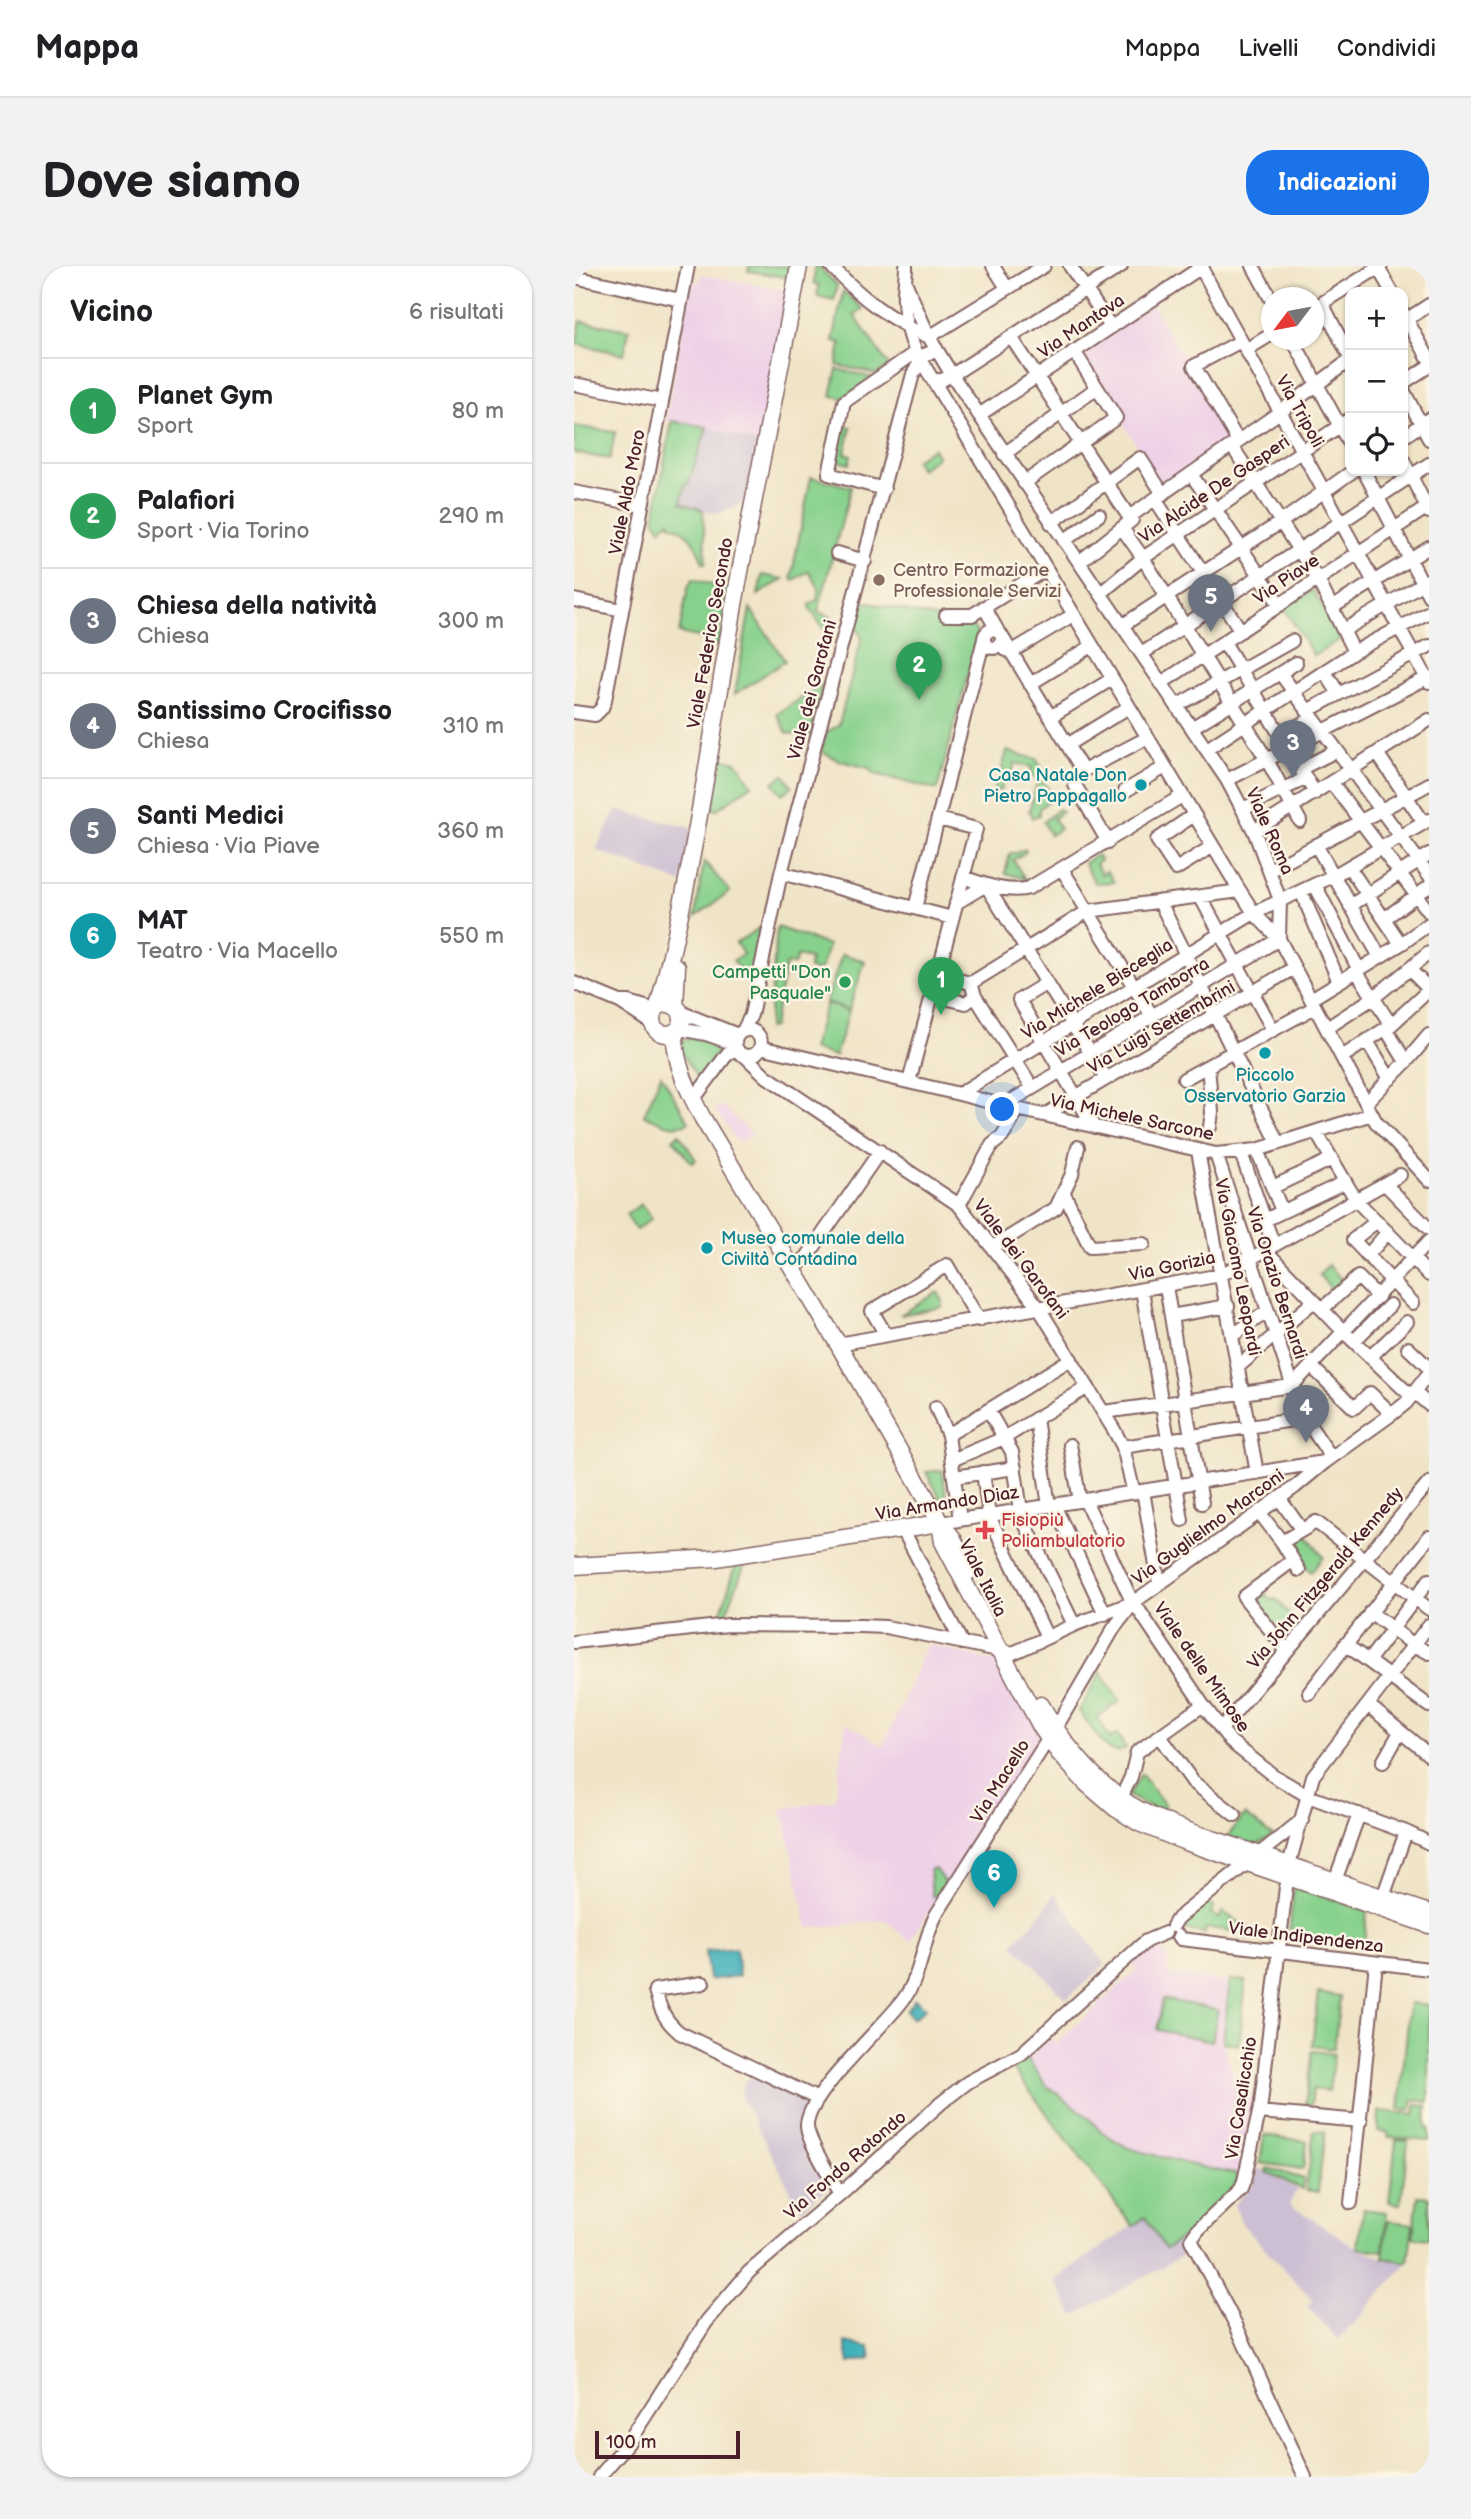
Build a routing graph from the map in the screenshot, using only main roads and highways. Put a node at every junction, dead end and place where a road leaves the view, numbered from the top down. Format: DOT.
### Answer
graph roads {
  1 [pos="799,266"];
  2 [pos="808,266"];
  3 [pos="666,1019"];
  4 [pos="940,1523"];
  5 [pos="574,1566"];
  6 [pos="1051,1733"];
  7 [pos="1252,1859"];
  8 [pos="1287,1876"];
  9 [pos="1429,1913"];
  10 [pos="1429,1925"];
  1 -- 3 [label="main road, Viale Federico Secondo"];
  2 -- 3 [label="main road, Viale Federico Secondo"];
  3 -- 4 [label="main road, Viale Italia"];
  4 -- 5 [label="main road, Via Armando Diaz"];
  4 -- 6 [label="main road, Viale Italia"];
  6 -- 7 [label="main road, Viale Italia"];
  6 -- 7 [label="main road, Viale Italia"];
  7 -- 8 [label="main road, Viale Italia"];
  8 -- 9 [label="main road, Viale Italia"];
  8 -- 10 [label="main road, Viale Italia"];
}
